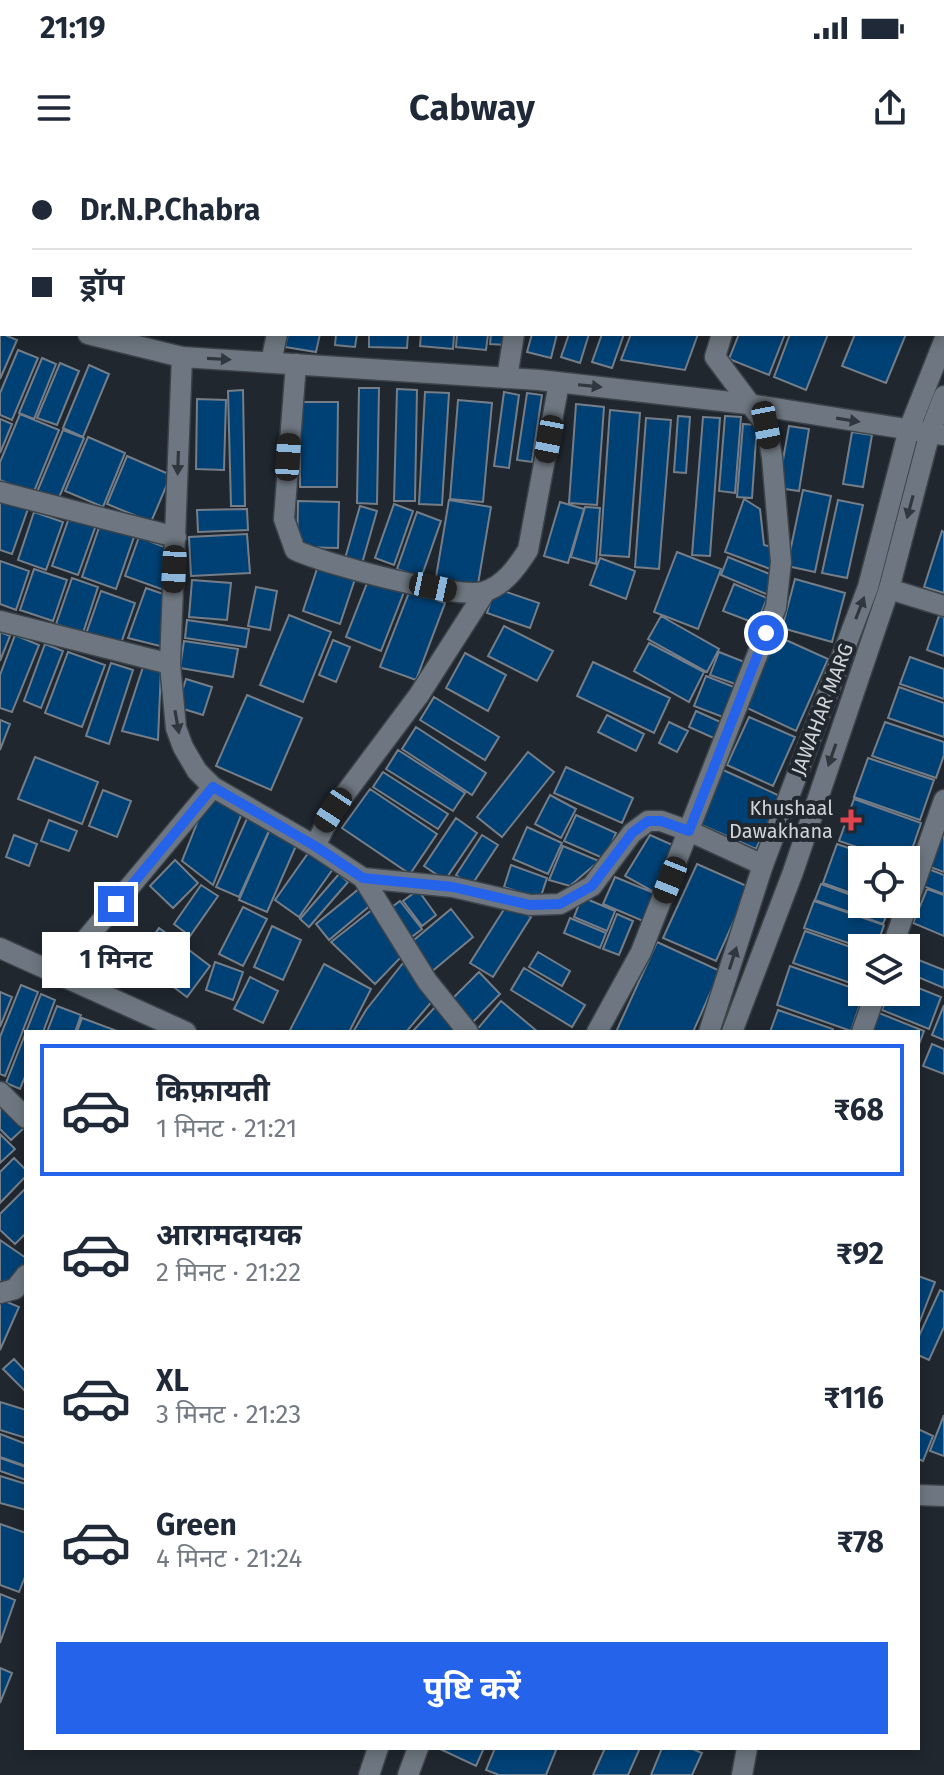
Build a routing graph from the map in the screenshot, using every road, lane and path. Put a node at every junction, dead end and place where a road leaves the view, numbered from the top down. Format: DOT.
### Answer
graph roads {
  1 [pos="96,336"];
  2 [pos="277,336"];
  3 [pos="514,336"];
  4 [pos="721,336"];
  5 [pos="944,341"];
  6 [pos="182,357"];
  7 [pos="271,362"];
  8 [pos="296,364"];
  9 [pos="507,378"];
  10 [pos="559,383"];
  11 [pos="944,396"];
  12 [pos="748,404"];
  13 [pos="928,432"];
  14 [pos="0,492"];
  15 [pos="176,537"];
  16 [pos="889,589"];
  17 [pos="485,592"];
  18 [pos="944,606"];
  19 [pos="0,621"];
  20 [pos="170,664"];
  21 [pos="213,787"];
  22 [pos="944,800"];
  23 [pos="689,831"];
  24 [pos="315,846"];
  25 [pos="763,865"];
  26 [pos="363,878"];
  27 [pos="897,934"];
  28 [pos="0,948"];
  29 [pos="57,974"];
  30 [pos="871,1006"];
  31 [pos="182,1030"];
  32 [pos="466,1030"];
  33 [pos="598,1030"];
  34 [pos="710,1030"];
  35 [pos="733,1030"];
  36 [pos="863,1030"];
  37 [pos="0,1092"];
  38 [pos="24,1116"];
  39 [pos="24,1278"];
  40 [pos="0,1293"];
  41 [pos="920,1495"];
  42 [pos="944,1496"];
  43 [pos="378,1750"];
  44 [pos="747,1750"];
  45 [pos="369,1775"];
  46 [pos="742,1775"];
  1 -- 6 [label="street"];
  2 -- 7 [label="street"];
  3 -- 9 [label="street"];
  4 -- 12 [label="street"];
  5 -- 13 [label="street"];
  6 -- 7 [label="street, one-way"];
  6 -- 15 [label="street, one-way"];
  7 -- 8 [label="street"];
  8 -- 9 [label="street"];
  8 -- 17 [label="street"];
  9 -- 10 [label="street"];
  10 -- 12 [label="street, one-way"];
  10 -- 17 [label="street"];
  11 -- 13 [label="street"];
  12 -- 13 [label="street, one-way"];
  12 -- 23 [label="street"];
  13 -- 16 [label="street, JAWAHAR MARG, one-way"];
  25 -- 13 [label="street, JAWAHAR MARG, one-way"];
  14 -- 15 [label="street"];
  15 -- 20 [label="street"];
  16 -- 18 [label="street"];
  16 -- 35 [label="street, JAWAHAR MARG, one-way"];
  17 -- 24 [label="street"];
  19 -- 20 [label="street"];
  20 -- 21 [label="street, one-way"];
  21 -- 24 [label="street"];
  21 -- 29 [label="street"];
  22 -- 27 [label="street"];
  23 -- 25 [label="street"];
  23 -- 26 [label="street"];
  23 -- 33 [label="street"];
  24 -- 26 [label="street"];
  34 -- 25 [label="street, JAWAHAR MARG, one-way"];
  26 -- 32 [label="street"];
  28 -- 29 [label="street"];
  29 -- 31 [label="street"];
  30 -- 36 [label="street"];
  37 -- 38 [label="street"];
  39 -- 40 [label="street"];
  41 -- 42 [label="street"];
  43 -- 45 [label="street"];
  44 -- 46 [label="street"];
}
